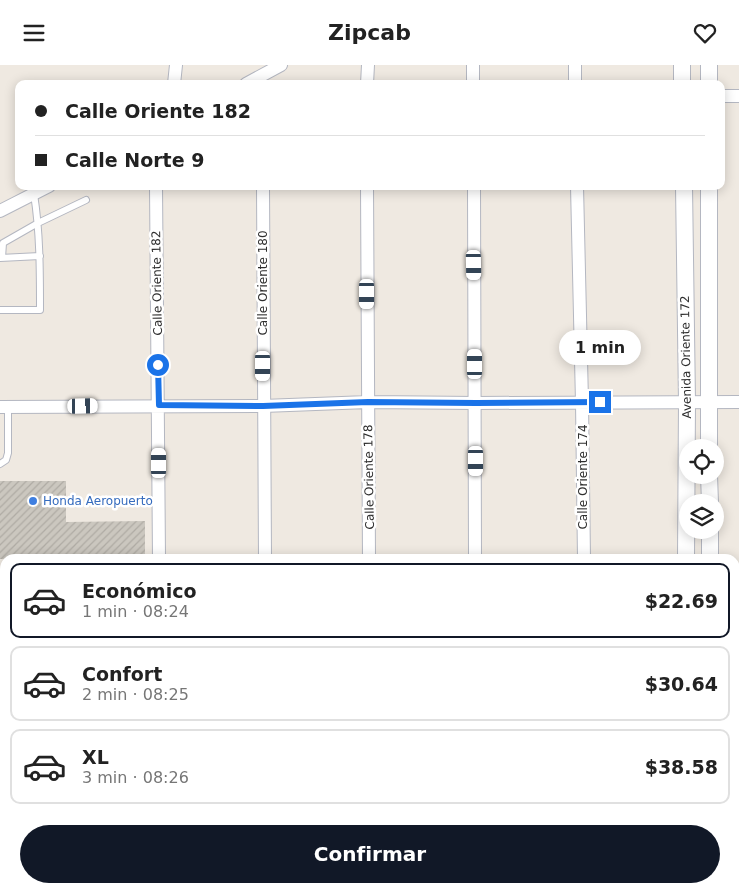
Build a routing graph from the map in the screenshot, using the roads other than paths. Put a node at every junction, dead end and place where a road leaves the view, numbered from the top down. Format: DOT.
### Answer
graph roads {
  1 [pos="176,65"];
  2 [pos="281,65"];
  3 [pos="368,65"];
  4 [pos="473,65"];
  5 [pos="576,65"];
  6 [pos="682,65"];
  7 [pos="709,65"];
  8 [pos="174,80"];
  9 [pos="253,80"];
  10 [pos="367,80"];
  11 [pos="473,80"];
  12 [pos="575,80"];
  13 [pos="682,80"];
  14 [pos="709,80"];
  15 [pos="725,96"];
  16 [pos="739,96"];
  17 [pos="40,190"];
  18 [pos="156,190"];
  19 [pos="263,190"];
  20 [pos="367,190"];
  21 [pos="474,190"];
  22 [pos="577,190"];
  23 [pos="684,190"];
  24 [pos="709,190"];
  25 [pos="34,193"];
  26 [pos="86,200"];
  27 [pos="0,211"];
  28 [pos="38,223"];
  29 [pos="40,256"];
  30 [pos="1,258"];
  31 [pos="0,310"];
  32 [pos="368,402"];
  33 [pos="582,402"];
  34 [pos="687,402"];
  35 [pos="709,402"];
  36 [pos="739,402"];
  37 [pos="476,403"];
  38 [pos="159,405"];
  39 [pos="263,406"];
  40 [pos="4,407"];
  41 [pos="709,439"];
  42 [pos="0,463"];
  43 [pos="710,539"];
  44 [pos="159,554"];
  45 [pos="264,554"];
  46 [pos="369,554"];
  47 [pos="475,554"];
  48 [pos="584,554"];
  49 [pos="686,554"];
  50 [pos="710,554"];
  1 -- 8 [label="street"];
  2 -- 9 [label="street"];
  3 -- 10 [label="street"];
  4 -- 11 [label="street"];
  5 -- 12 [label="street"];
  6 -- 13 [label="street"];
  7 -- 14 [label="street"];
  15 -- 16 [label="street"];
  17 -- 25 [label="street"];
  18 -- 38 [label="street, Calle Oriente 182"];
  19 -- 39 [label="street, Calle Oriente 180"];
  20 -- 32 [label="street, Calle Oriente 178"];
  21 -- 37 [label="street"];
  22 -- 33 [label="street, Calle Oriente 174"];
  23 -- 34 [label="street, Avenida Oriente 172"];
  24 -- 35 [label="street, Avenida Oriente 172"];
  25 -- 27 [label="street"];
  25 -- 28 [label="lane"];
  26 -- 28 [label="lane"];
  28 -- 29 [label="lane"];
  28 -- 30 [label="lane"];
  29 -- 30 [label="lane"];
  29 -- 31 [label="lane"];
  32 -- 37 [label="street"];
  32 -- 39 [label="street"];
  32 -- 46 [label="street, Calle Oriente 178"];
  33 -- 34 [label="street"];
  33 -- 37 [label="street"];
  33 -- 48 [label="street, Calle Oriente 174"];
  34 -- 35 [label="street"];
  34 -- 49 [label="street, Avenida Oriente 172"];
  35 -- 36 [label="street"];
  35 -- 41 [label="street, Avenida Oriente 172"];
  37 -- 47 [label="street"];
  38 -- 39 [label="street"];
  38 -- 40 [label="street"];
  38 -- 44 [label="street, Calle Oriente 182"];
  39 -- 45 [label="street, Calle Oriente 180"];
  40 -- 42 [label="lane"];
  43 -- 50 [label="street"];
}
